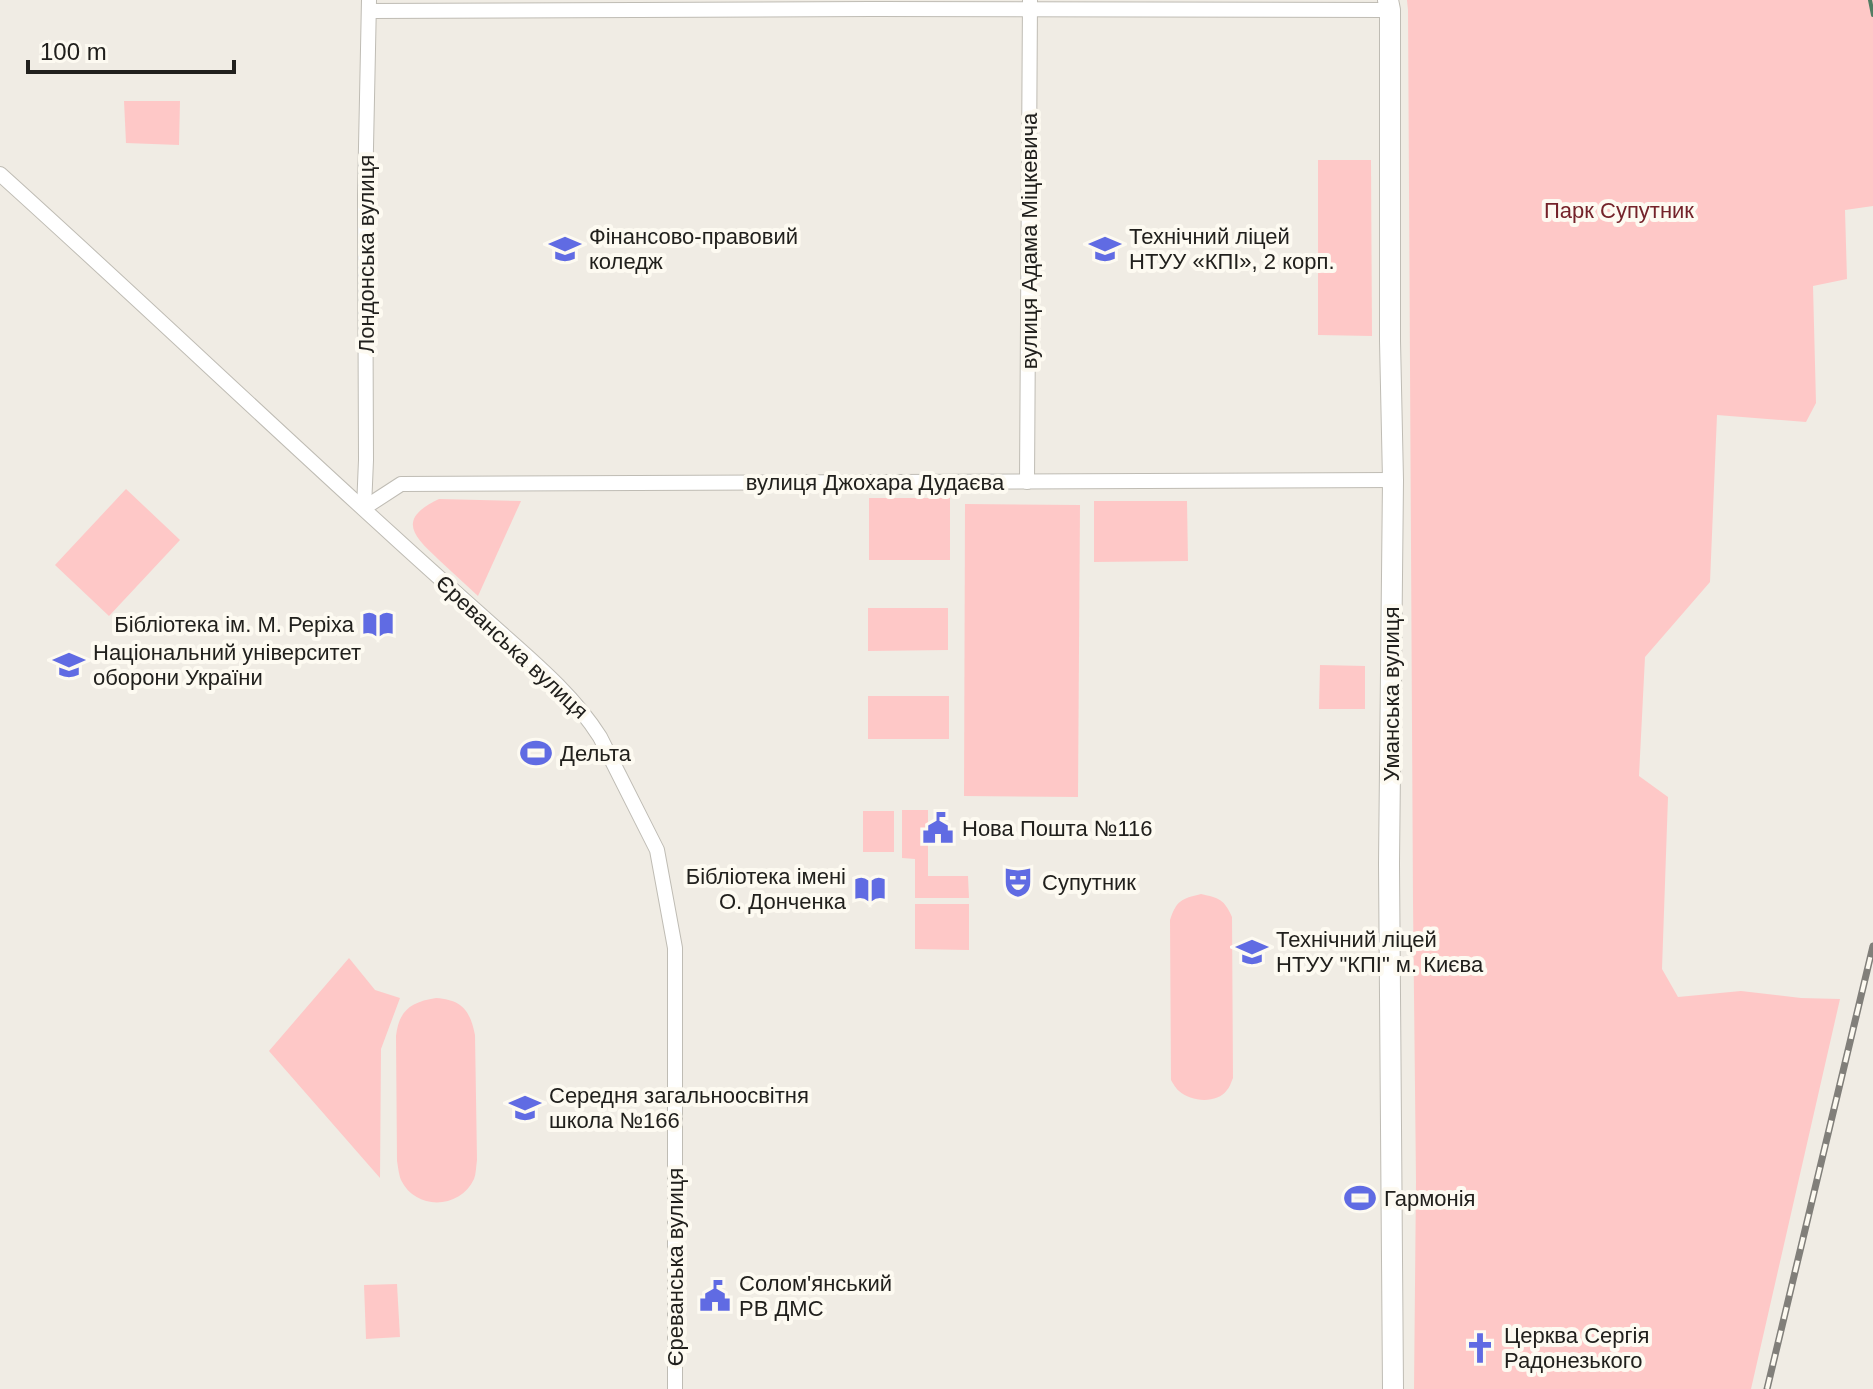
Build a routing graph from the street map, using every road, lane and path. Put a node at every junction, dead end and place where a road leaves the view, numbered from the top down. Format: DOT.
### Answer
graph roads {
  1 [pos="1030,5"];
  2 [pos="1389,5"];
  3 [pos="369,6"];
  4 [pos="0,174"];
  5 [pos="1393,480"];
  6 [pos="1027,482"];
  7 [pos="364,508"];
  8 [pos="675,1389"];
  9 [pos="1393,1389"];
  1 -- 2 [label="street"];
  1 -- 3 [label="street"];
  1 -- 6 [label="street, вулиця Адама Міцкевича"];
  2 -- 5 [label="street, Уманська вулиця"];
  3 -- 7 [label="street, Лондонська вулиця"];
  4 -- 7 [label="street, Єреванська вулиця"];
  5 -- 6 [label="street, вулиця Джохара Дудаєва"];
  5 -- 9 [label="street, Уманська вулиця"];
  6 -- 7 [label="street, вулиця Джохара Дудаєва"];
  7 -- 8 [label="street, Єреванська вулиця"];
}
